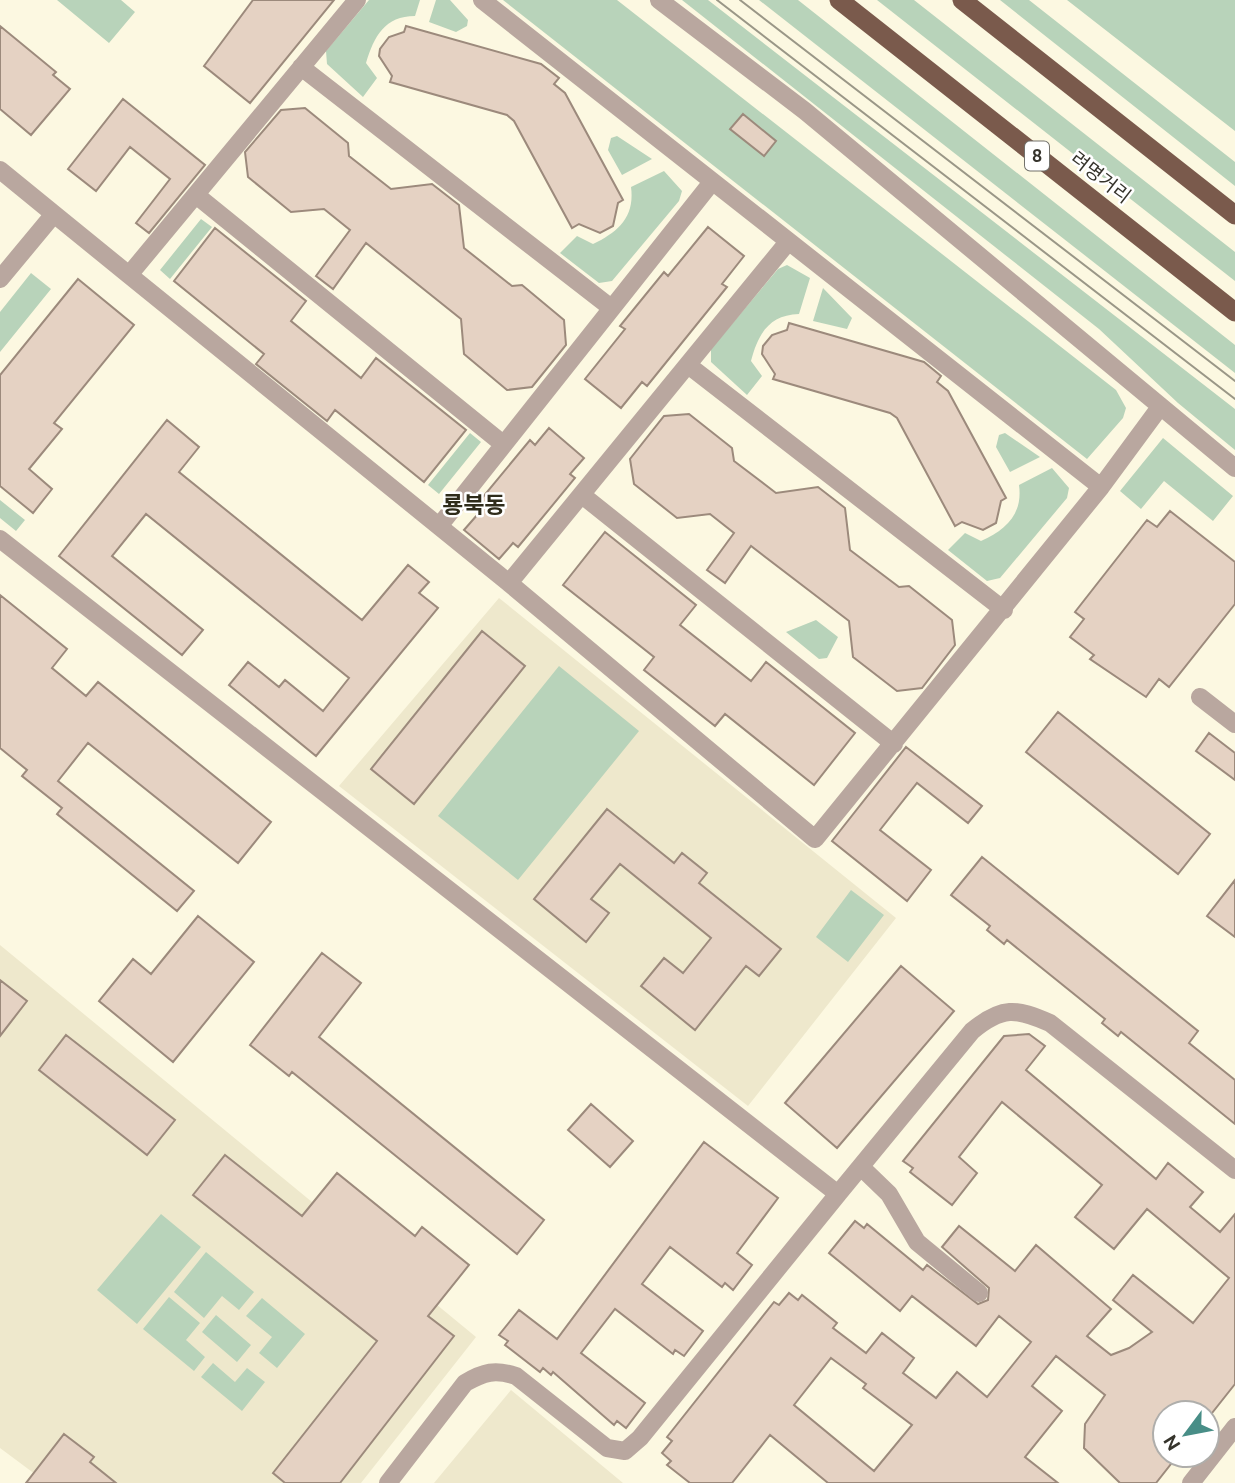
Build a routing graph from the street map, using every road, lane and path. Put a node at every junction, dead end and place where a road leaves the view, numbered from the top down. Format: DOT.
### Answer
graph roads {
  1 [pos="358,0"];
  2 [pos="482,0"];
  3 [pos="659,0"];
  4 [pos="839,0"];
  5 [pos="962,0"];
  6 [pos="301,67"];
  7 [pos="0,170"];
  8 [pos="712,182"];
  9 [pos="196,195"];
  10 [pos="54,214"];
  11 [pos="1235,215"];
  12 [pos="788,242"];
  13 [pos="130,275"];
  14 [pos="0,279"];
  15 [pos="610,307"];
  16 [pos="1235,312"];
  17 [pos="688,365"];
  18 [pos="1160,407"];
  19 [pos="503,444"];
  20 [pos="1235,468"];
  21 [pos="1101,487"];
  22 [pos="582,495"];
  23 [pos="440,525"];
  24 [pos="0,539"];
  25 [pos="509,583"];
  26 [pos="1004,610"];
  27 [pos="1200,697"];
  28 [pos="1235,724"];
  29 [pos="894,744"];
  30 [pos="861,1167"];
  31 [pos="1235,1171"];
  32 [pos="838,1194"];
  33 [pos="979,1293"];
  34 [pos="1235,1427"];
  35 [pos="388,1483"];
  36 [pos="1191,1483"];
  1 -- 6 [label="street"];
  2 -- 8 [label="street"];
  3 -- 18 [label="street"];
  4 -- 16 [label="highway, 려명거리 / 8"];
  5 -- 11 [label="highway"];
  6 -- 9 [label="street"];
  6 -- 15 [label="street"];
  7 -- 10 [label="street"];
  8 -- 12 [label="street"];
  8 -- 15 [label="street"];
  9 -- 13 [label="street"];
  9 -- 19 [label="street"];
  10 -- 13 [label="street"];
  10 -- 14 [label="street"];
  12 -- 17 [label="street"];
  12 -- 21 [label="street"];
  13 -- 23 [label="street"];
  15 -- 19 [label="street"];
  17 -- 22 [label="street"];
  17 -- 26 [label="street"];
  18 -- 20 [label="street"];
  18 -- 21 [label="street"];
  19 -- 23 [label="street"];
  21 -- 26 [label="street"];
  22 -- 25 [label="street"];
  22 -- 29 [label="street"];
  23 -- 25 [label="street"];
  24 -- 32 [label="street"];
  25 -- 29 [label="street"];
  26 -- 29 [label="street"];
  27 -- 28 [label="street"];
  30 -- 31 [label="street"];
  30 -- 32 [label="street"];
  30 -- 33 [label="street"];
  32 -- 35 [label="street"];
  34 -- 36 [label="street"];
}
